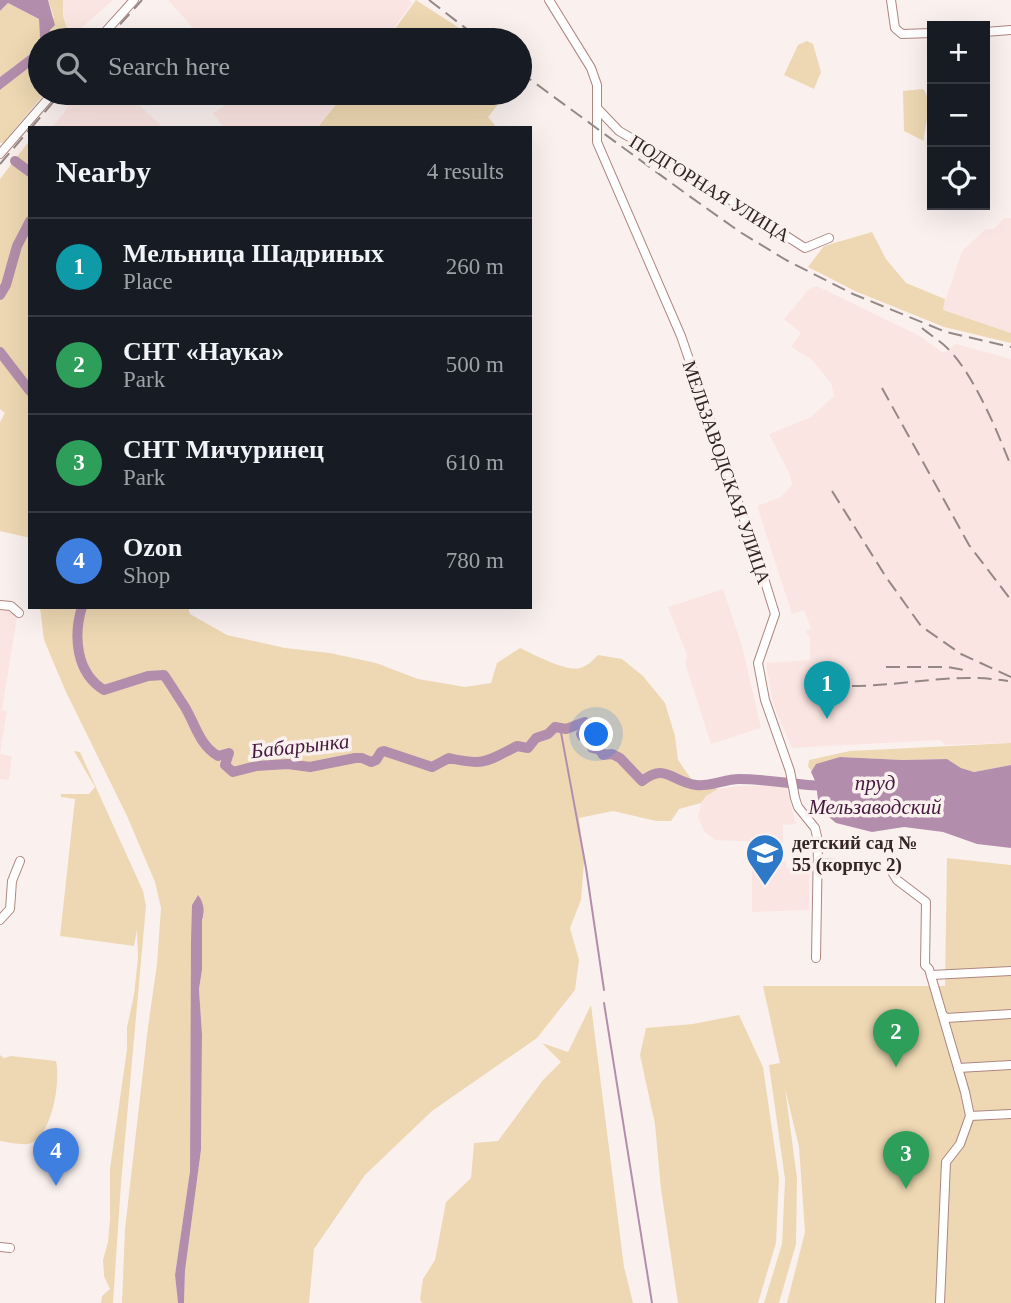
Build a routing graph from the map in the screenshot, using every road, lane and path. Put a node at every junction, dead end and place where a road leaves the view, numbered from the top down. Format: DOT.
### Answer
graph roads {
  1 [pos="134,0"];
  2 [pos="549,0"];
  3 [pos="891,0"];
  4 [pos="108,28"];
  5 [pos="1011,30"];
  6 [pos="990,32"];
  7 [pos="927,33"];
  8 [pos="42,105"];
  9 [pos="598,109"];
  10 [pos="0,154"];
  11 [pos="829,238"];
  12 [pos="0,605"];
  13 [pos="19,613"];
  14 [pos="20,861"];
  15 [pos="818,863"];
  16 [pos="0,919"];
  17 [pos="816,958"];
  18 [pos="1011,971"];
  19 [pos="931,975"];
  20 [pos="1011,1014"];
  21 [pos="944,1016"];
  22 [pos="1011,1065"];
  23 [pos="958,1068"];
  24 [pos="1011,1114"];
  25 [pos="970,1116"];
  26 [pos="0,1247"];
  27 [pos="10,1248"];
  28 [pos="940,1303"];
  1 -- 4 [label="street"];
  2 -- 9 [label="street, МЕЛЬЗАВОДСКАЯ УЛИЦА"];
  3 -- 7 [label="street"];
  5 -- 6 [label="street"];
  8 -- 10 [label="street"];
  9 -- 11 [label="street, ПОДГОРНАЯ УЛИЦА"];
  9 -- 15 [label="street, МЕЛЬЗАВОДСКАЯ УЛИЦА"];
  12 -- 13 [label="street"];
  14 -- 16 [label="street"];
  15 -- 17 [label="street, МЕЛЬЗАВОДСКАЯ УЛИЦА"];
  15 -- 19 [label="street"];
  18 -- 19 [label="street"];
  19 -- 21 [label="street"];
  20 -- 21 [label="street"];
  21 -- 23 [label="street"];
  22 -- 23 [label="street"];
  23 -- 25 [label="street"];
  24 -- 25 [label="street"];
  25 -- 28 [label="street"];
  26 -- 27 [label="street"];
}
